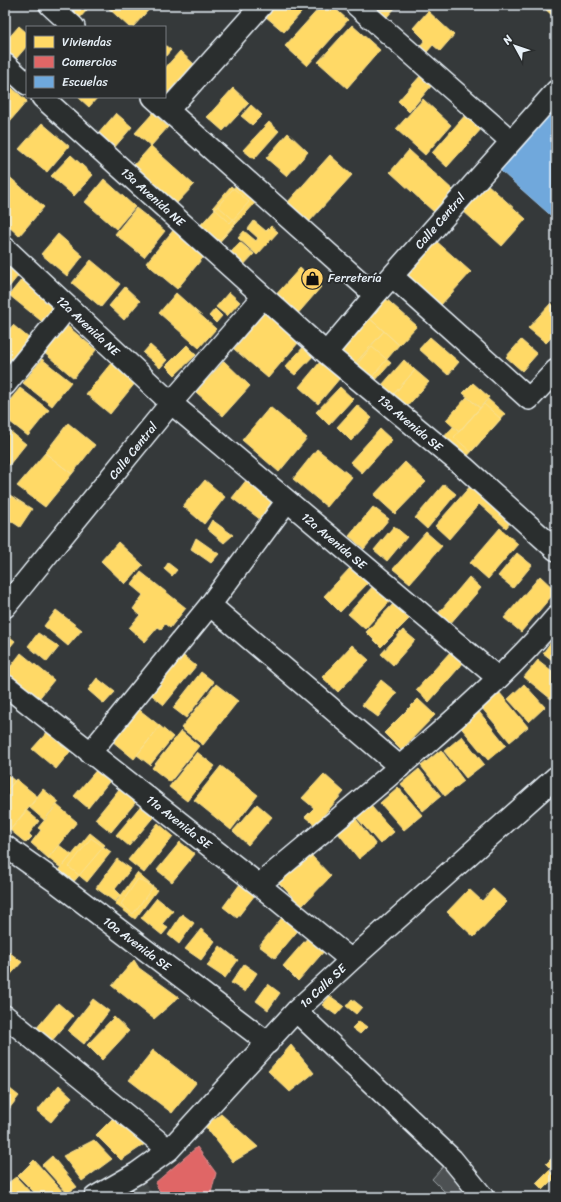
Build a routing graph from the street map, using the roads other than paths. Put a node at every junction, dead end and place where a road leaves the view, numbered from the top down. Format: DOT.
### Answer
graph roads {
  1 [pos="50,5"];
  2 [pos="262,5"];
  3 [pos="356,5"];
  4 [pos="73,26"];
  5 [pos="5,64"];
  6 [pos="26,83"];
  7 [pos="556,91"];
  8 [pos="43,98"];
  9 [pos="160,104"];
  10 [pos="511,141"];
  11 [pos="5,248"];
  12 [pos="392,276"];
  13 [pos="375,295"];
  14 [pos="263,297"];
  15 [pos="68,307"];
  16 [pos="326,353"];
  17 [pos="556,370"];
  18 [pos="5,385"];
  19 [pos="171,403"];
  20 [pos="287,501"];
  21 [pos="556,550"];
  22 [pos="210,605"];
  23 [pos="5,607"];
  24 [pos="556,616"];
  25 [pos="498,678"];
  26 [pos="5,685"];
  27 [pos="90,752"];
  28 [pos="400,767"];
  29 [pos="556,776"];
  30 [pos="5,846"];
  31 [pos="259,885"];
  32 [pos="351,960"];
  33 [pos="296,1011"];
  34 [pos="6,1019"];
  35 [pos="268,1042"];
  36 [pos="169,1150"];
  37 [pos="124,1190"];
  38 [pos="95,1197"];
  39 [pos="483,1197"];
  1 -- 4 [label="street"];
  2 -- 9 [label="street"];
  3 -- 10 [label="street"];
  5 -- 6 [label="street"];
  7 -- 10 [label="street, Calle Central"];
  8 -- 14 [label="street, 13a Avenida NE"];
  9 -- 13 [label="street"];
  10 -- 12 [label="street, Calle Central"];
  11 -- 15 [label="street, 12a Avenida NE"];
  12 -- 13 [label="street, Calle Central"];
  12 -- 17 [label="street"];
  13 -- 16 [label="street, Calle Central"];
  14 -- 16 [label="street, 13a Avenida SE"];
  14 -- 19 [label="street, Calle Central"];
  15 -- 18 [label="street"];
  15 -- 19 [label="street, 12a Avenida NE"];
  16 -- 21 [label="street, 13a Avenida SE"];
  19 -- 20 [label="street, 12a Avenida SE"];
  19 -- 23 [label="street, Calle Central"];
  20 -- 22 [label="street"];
  20 -- 25 [label="street, 12a Avenida SE"];
  22 -- 27 [label="street"];
  22 -- 28 [label="street"];
  24 -- 25 [label="street"];
  25 -- 28 [label="street"];
  26 -- 27 [label="street, 11a Avenida SE"];
  27 -- 31 [label="street, 11a Avenida SE"];
  28 -- 31 [label="street"];
  29 -- 32 [label="street, 1a Calle SE"];
  30 -- 35 [label="street, 10a Avenida SE"];
  31 -- 32 [label="street, 11a Avenida SE"];
  32 -- 33 [label="street, 1a Calle SE"];
  33 -- 35 [label="street, 1a Calle SE"];
  33 -- 39 [label="street"];
  34 -- 36 [label="street"];
  35 -- 36 [label="street, 1a Calle SE"];
  36 -- 37 [label="street, 1a Calle SE"];
  37 -- 38 [label="street, 1a Calle SE"];
}
